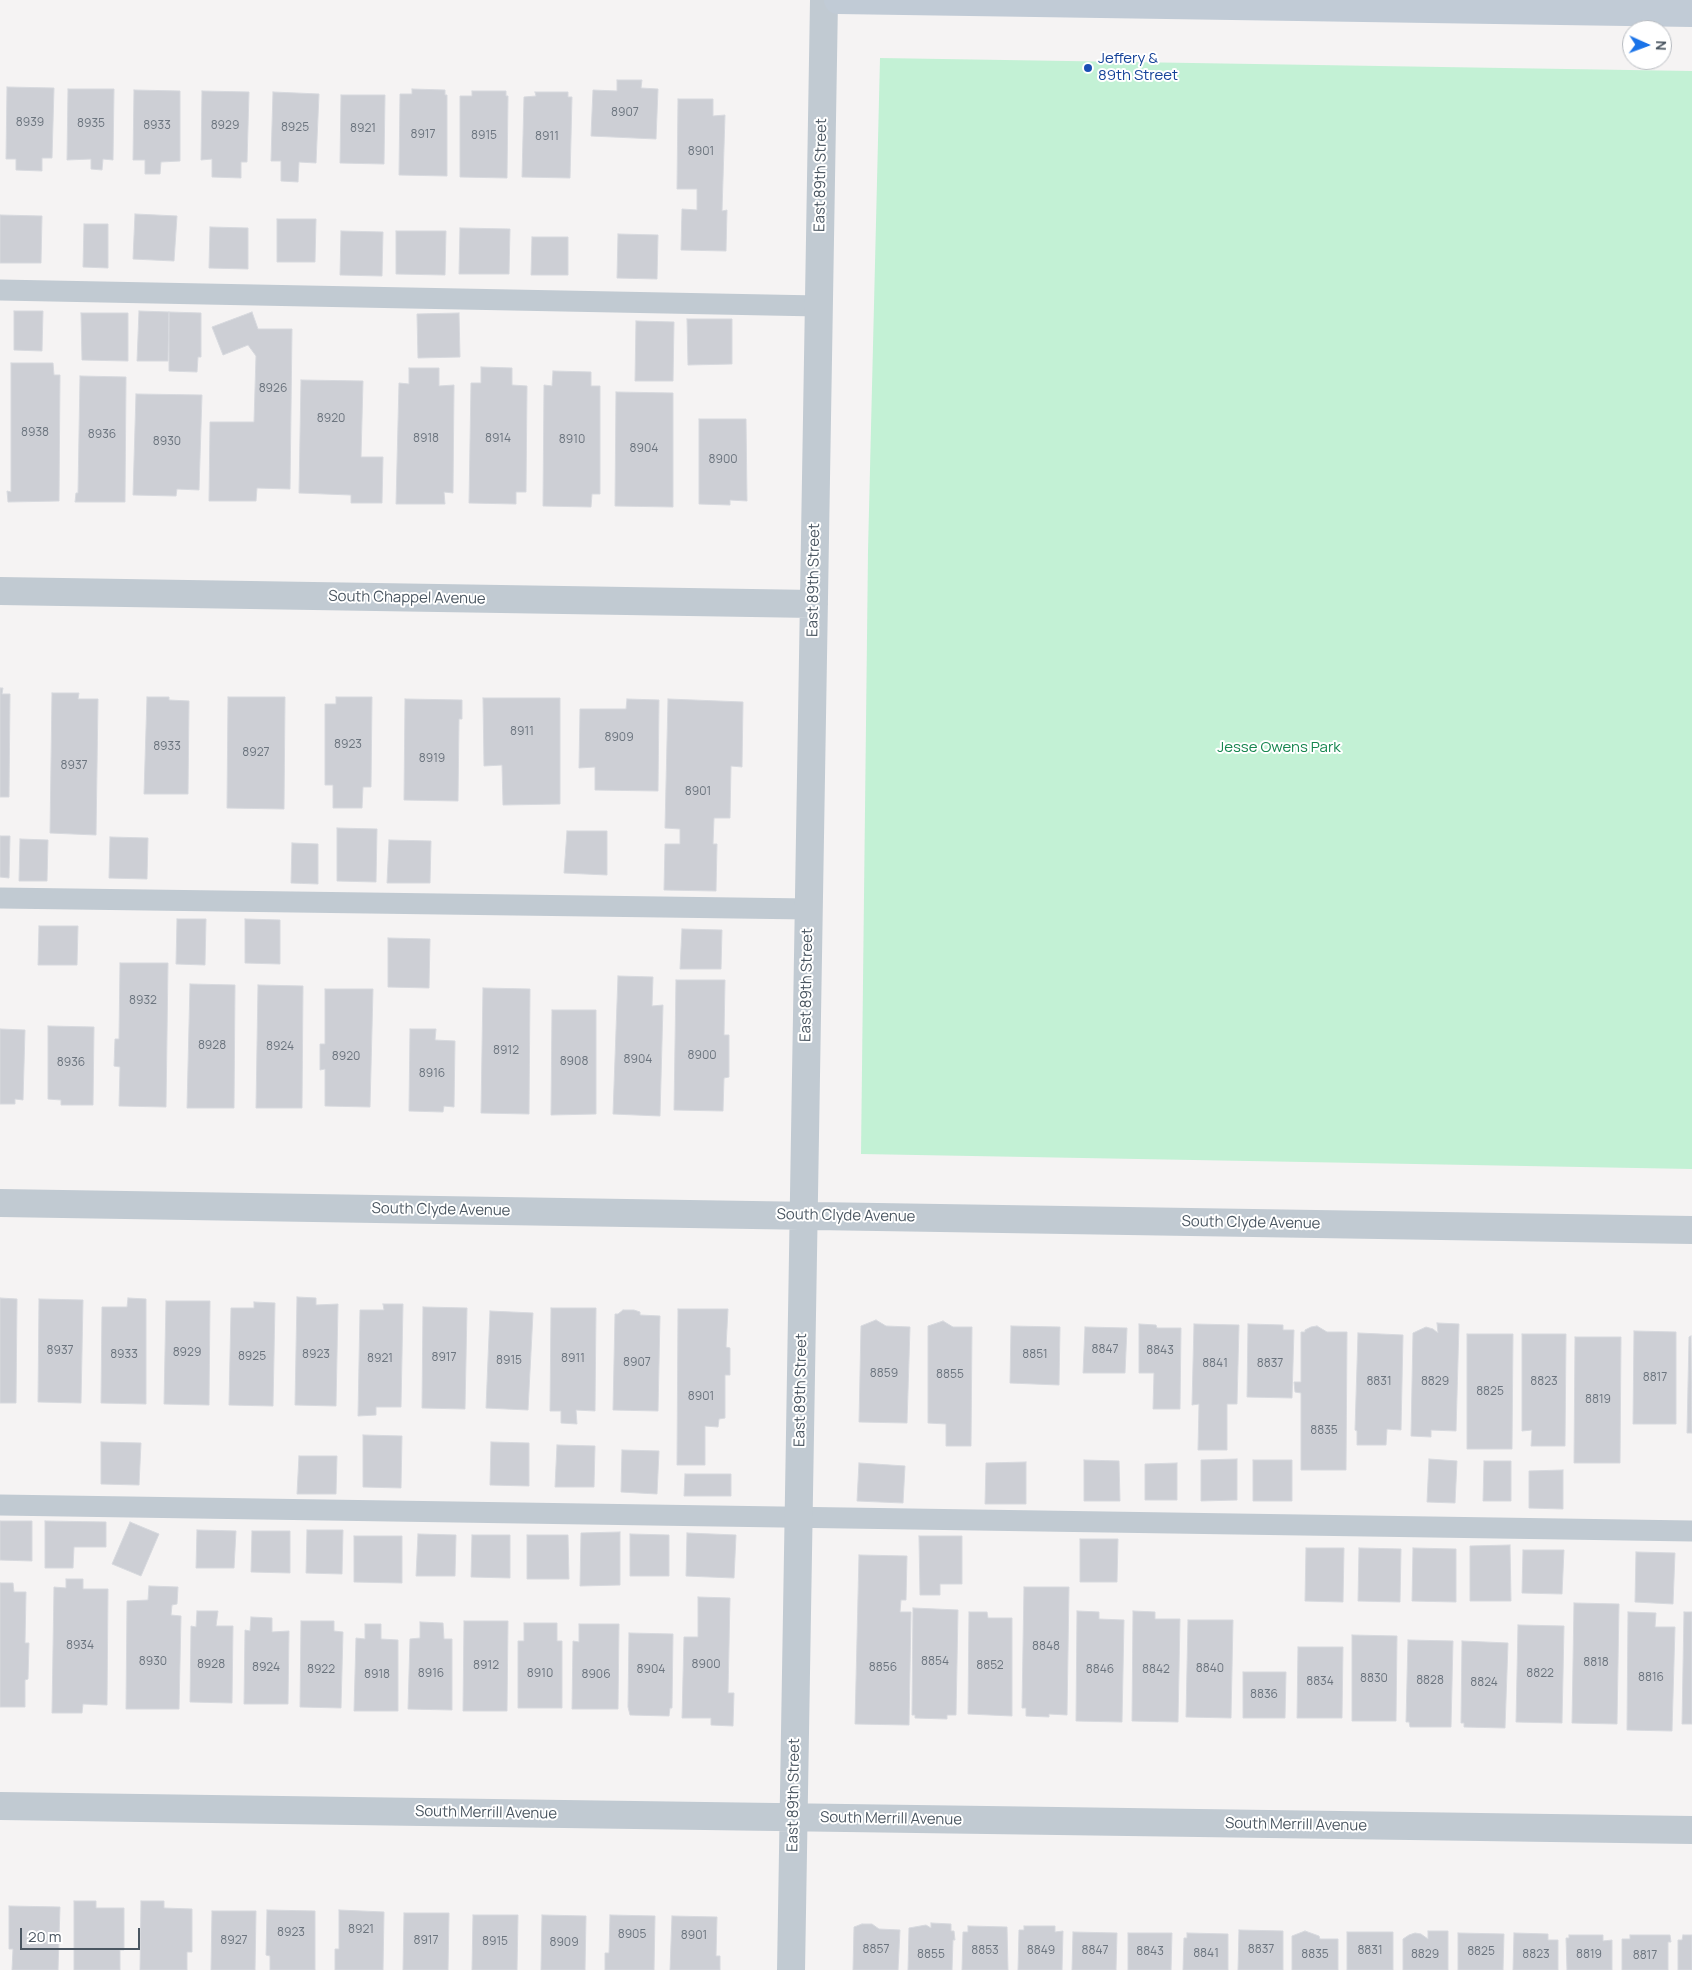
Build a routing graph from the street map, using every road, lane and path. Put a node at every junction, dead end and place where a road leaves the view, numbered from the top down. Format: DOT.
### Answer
graph roads {
  1 [pos="824,0"];
  2 [pos="838,0"];
  3 [pos="1692,13"];
  4 [pos="0,290"];
  5 [pos="819,306"];
  6 [pos="0,591"];
  7 [pos="814,604"];
  8 [pos="0,898"];
  9 [pos="808,909"];
  10 [pos="0,1203"];
  11 [pos="804,1216"];
  12 [pos="1692,1230"];
  13 [pos="0,1505"];
  14 [pos="799,1517"];
  15 [pos="1692,1531"];
  16 [pos="0,1806"];
  17 [pos="794,1818"];
  18 [pos="1692,1830"];
  19 [pos="791,1970"];
  1 -- 5 [label="street, East 89th Street"];
  2 -- 3 [label="main road"];
  4 -- 5 [label="lane"];
  5 -- 7 [label="street, East 89th Street"];
  6 -- 7 [label="street, South Chappel Avenue"];
  7 -- 9 [label="street, East 89th Street"];
  8 -- 9 [label="lane"];
  9 -- 11 [label="street, East 89th Street"];
  10 -- 11 [label="street, South Clyde Avenue"];
  11 -- 12 [label="street, South Clyde Avenue"];
  11 -- 14 [label="street, East 89th Street"];
  13 -- 14 [label="lane"];
  14 -- 15 [label="lane"];
  14 -- 17 [label="street, East 89th Street"];
  16 -- 17 [label="street, South Merrill Avenue"];
  17 -- 18 [label="street, South Merrill Avenue"];
  17 -- 19 [label="street, East 89th Street"];
}
